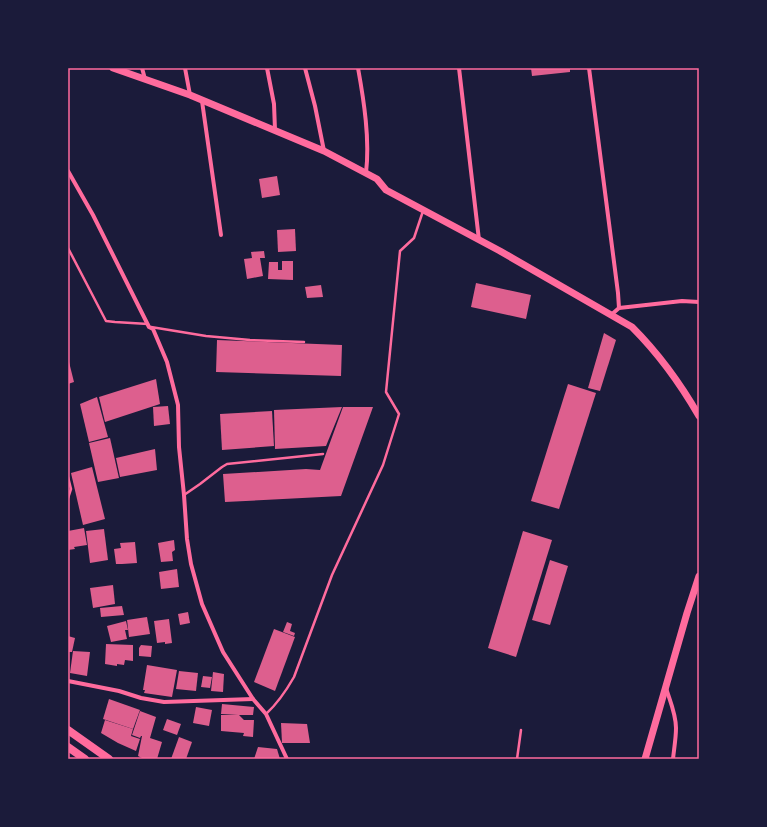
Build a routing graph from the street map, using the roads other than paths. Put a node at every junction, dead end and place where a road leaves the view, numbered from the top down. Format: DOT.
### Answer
graph roads {
  1 [pos="113,68"];
  2 [pos="142,68"];
  3 [pos="185,68"];
  4 [pos="267,68"];
  5 [pos="305,68"];
  6 [pos="358,68"];
  7 [pos="459,68"];
  8 [pos="589,68"];
  9 [pos="145,80"];
  10 [pos="190,96"];
  11 [pos="202,100"];
  12 [pos="275,130"];
  13 [pos="324,150"];
  14 [pos="68,171"];
  15 [pos="366,173"];
  16 [pos="69,176"];
  17 [pos="423,210"];
  18 [pos="221,235"];
  19 [pos="479,240"];
  20 [pos="68,248"];
  21 [pos="699,302"];
  22 [pos="619,308"];
  23 [pos="611,315"];
  24 [pos="148,325"];
  25 [pos="304,342"];
  26 [pos="699,416"];
  27 [pos="323,454"];
  28 [pos="68,477"];
  29 [pos="184,495"];
  30 [pos="68,498"];
  31 [pos="699,576"];
  32 [pos="68,681"];
  33 [pos="666,688"];
  34 [pos="253,699"];
  35 [pos="266,714"];
  36 [pos="68,730"];
  37 [pos="521,730"];
  38 [pos="68,748"];
  39 [pos="85,759"];
  40 [pos="109,759"];
  41 [pos="288,759"];
  42 [pos="517,759"];
  43 [pos="645,759"];
  44 [pos="673,759"];
  1 -- 9 [label="main road"];
  2 -- 9 [label="street"];
  3 -- 10 [label="street"];
  4 -- 12 [label="street"];
  5 -- 13 [label="street"];
  6 -- 15 [label="street"];
  7 -- 19 [label="street"];
  8 -- 22 [label="street"];
  9 -- 10 [label="main road"];
  10 -- 11 [label="main road"];
  11 -- 12 [label="main road"];
  11 -- 18 [label="street"];
  12 -- 13 [label="main road"];
  13 -- 15 [label="main road"];
  14 -- 16 [label="street"];
  15 -- 17 [label="main road"];
  16 -- 24 [label="street"];
  17 -- 19 [label="main road"];
  17 -- 35 [label="lane"];
  19 -- 23 [label="main road"];
  20 -- 24 [label="lane"];
  21 -- 22 [label="street"];
  22 -- 23 [label="street"];
  23 -- 26 [label="main road"];
  24 -- 25 [label="lane"];
  24 -- 29 [label="street"];
  27 -- 29 [label="lane"];
  28 -- 30 [label="lane"];
  29 -- 34 [label="street"];
  31 -- 33 [label="main road"];
  32 -- 34 [label="street"];
  33 -- 43 [label="main road"];
  33 -- 44 [label="street"];
  34 -- 35 [label="street"];
  35 -- 41 [label="street"];
  36 -- 40 [label="highway"];
  37 -- 42 [label="lane"];
  38 -- 39 [label="highway"];
}
